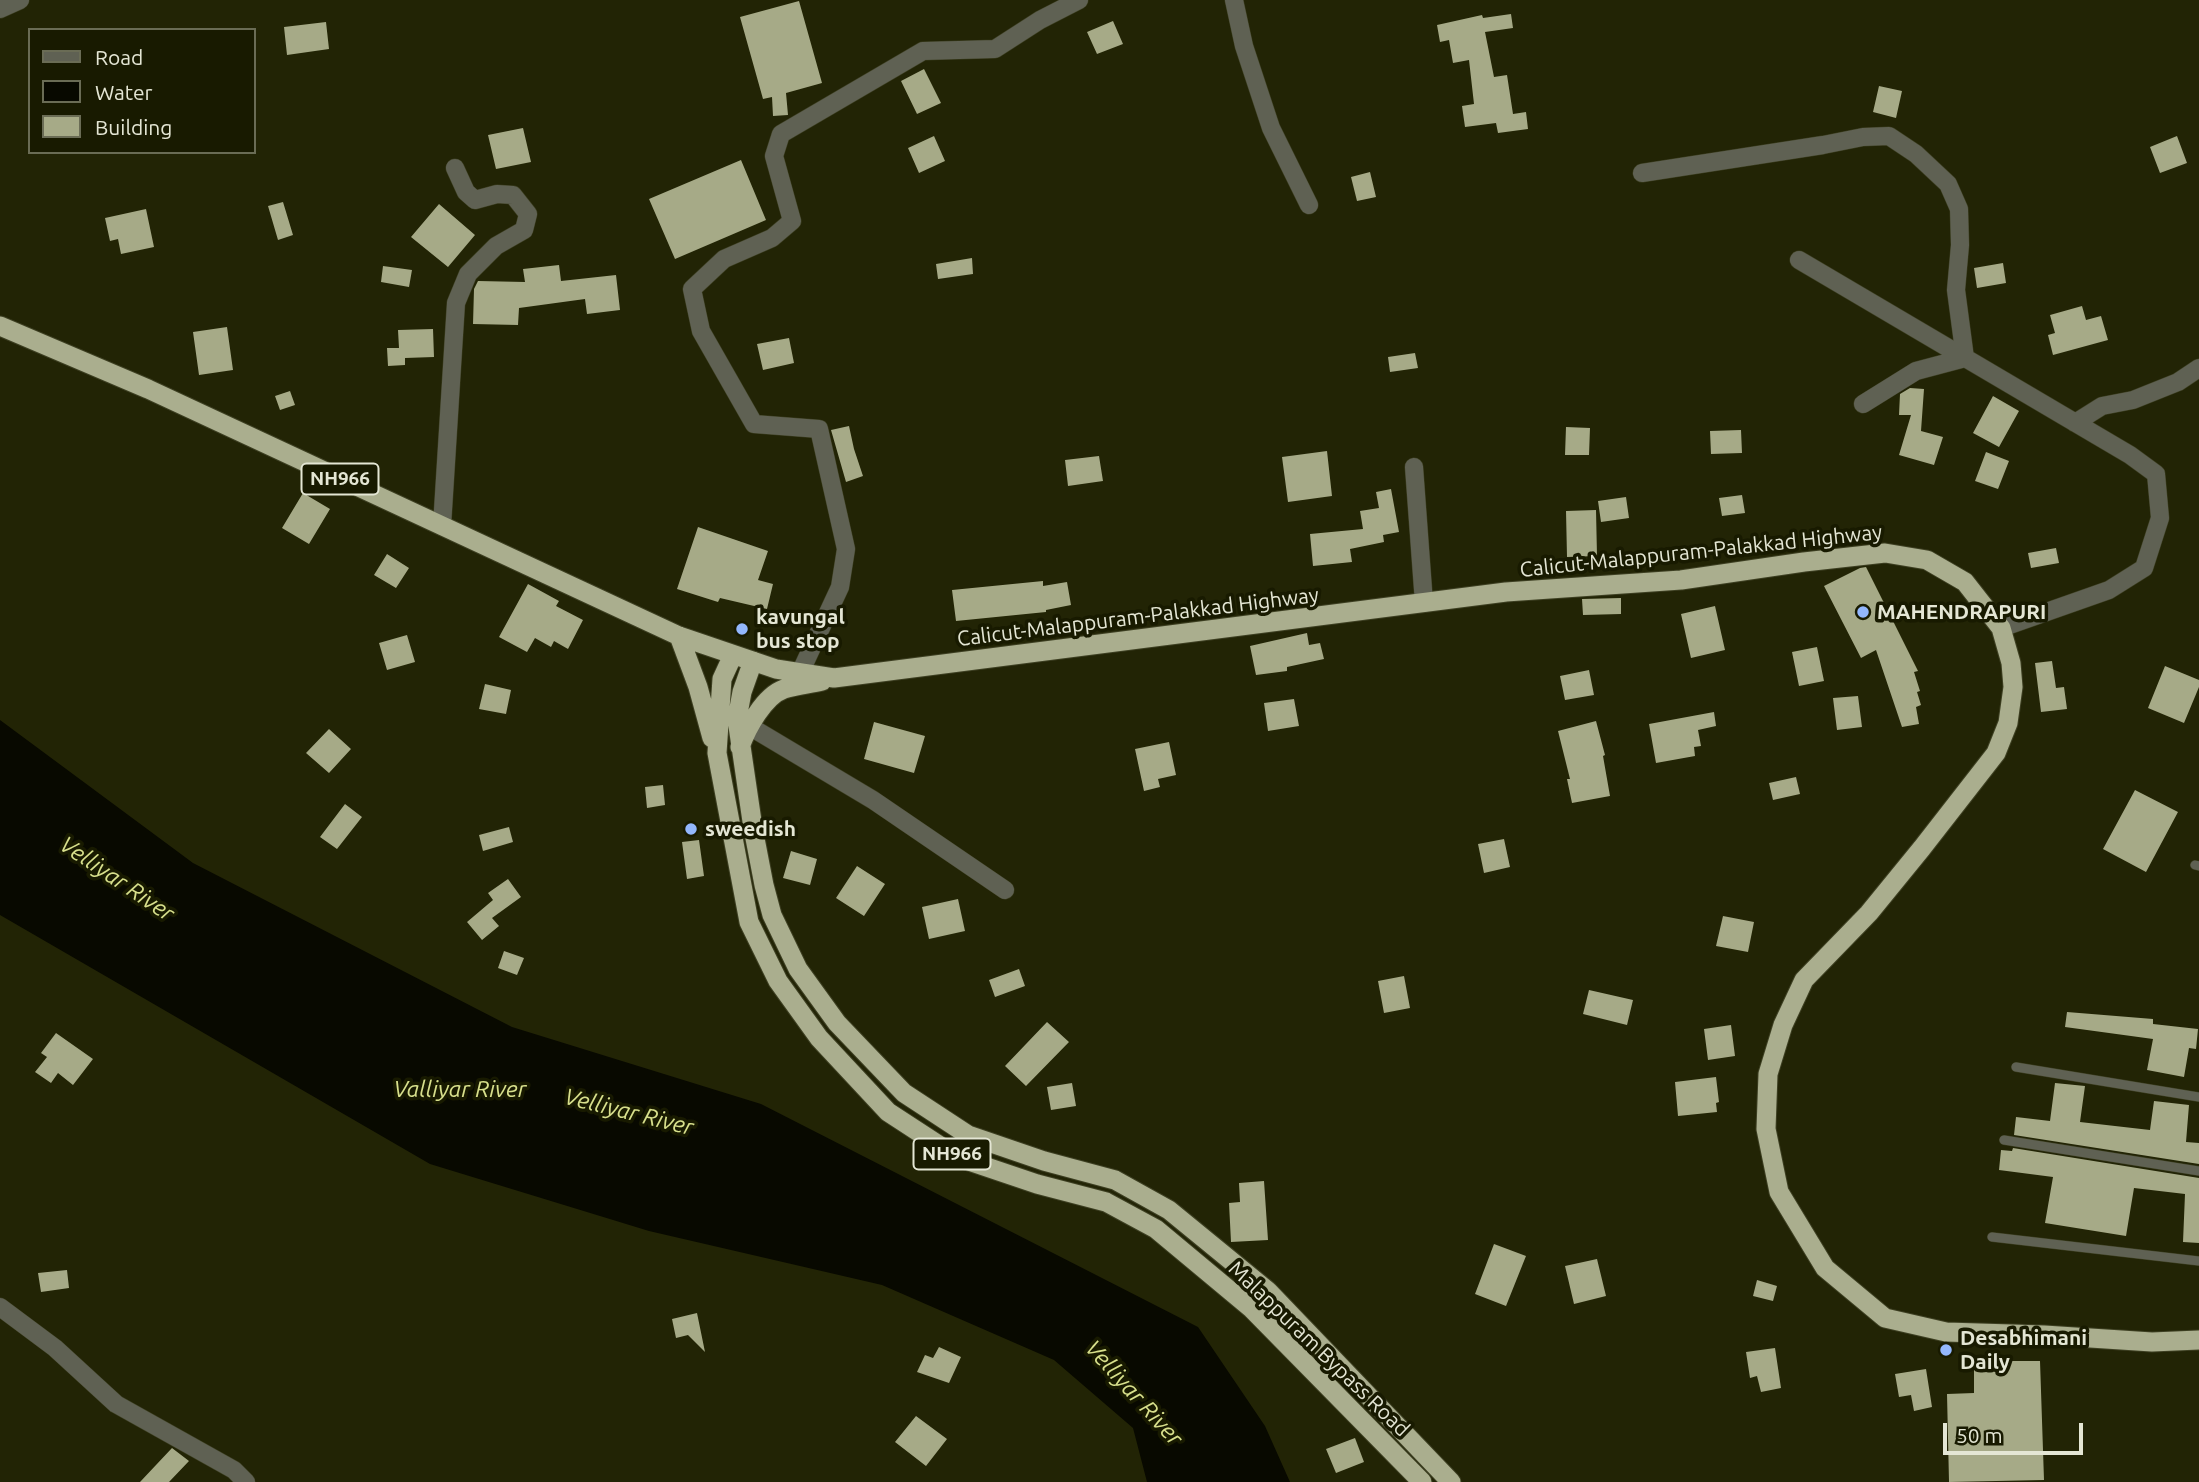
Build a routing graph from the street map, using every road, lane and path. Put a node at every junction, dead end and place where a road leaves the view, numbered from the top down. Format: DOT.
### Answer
graph roads {
  1 [pos="20,0"];
  2 [pos="1079,0"];
  3 [pos="1234,0"];
  4 [pos="0,9"];
  5 [pos="455,168"];
  6 [pos="1642,173"];
  7 [pos="1310,205"];
  8 [pos="1799,260"];
  9 [pos="0,326"];
  10 [pos="1965,358"];
  11 [pos="2199,368"];
  12 [pos="1863,404"];
  13 [pos="2076,423"];
  14 [pos="1414,467"];
  15 [pos="442,526"];
  16 [pos="1424,603"];
  17 [pos="2001,628"];
  18 [pos="679,636"];
  19 [pos="733,655"];
  20 [pos="753,662"];
  21 [pos="800,673"];
  22 [pos="834,678"];
  23 [pos="749,726"];
  24 [pos="740,747"];
  25 [pos="716,753"];
  26 [pos="1005,890"];
  27 [pos="2015,1067"];
  28 [pos="2199,1097"];
  29 [pos="2004,1140"];
  30 [pos="2199,1171"];
  31 [pos="1992,1237"];
  32 [pos="2199,1261"];
  33 [pos="0,1307"];
  34 [pos="2199,1340"];
  35 [pos="246,1482"];
  36 [pos="1422,1482"];
  37 [pos="1451,1482"];
  1 -- 4 [label="street"];
  2 -- 21 [label="street"];
  3 -- 7 [label="street"];
  5 -- 15 [label="street"];
  6 -- 10 [label="street"];
  8 -- 10 [label="street"];
  9 -- 15 [label="highway, NH966"];
  10 -- 12 [label="street"];
  10 -- 13 [label="street"];
  11 -- 13 [label="street"];
  13 -- 17 [label="street"];
  14 -- 16 [label="street"];
  15 -- 18 [label="highway, NH966"];
  16 -- 17 [label="highway, Calicut-Malappuram-Palakkad Highway"];
  16 -- 22 [label="highway, Calicut-Malappuram-Palakkad Highway"];
  17 -- 34 [label="highway, Calicut-Malappuram-Palakkad Highway"];
  18 -- 19 [label="highway, Calicut-Malappuram-Palakkad Highway"];
  18 -- 25 [label="highway, NH966"];
  19 -- 20 [label="highway, Calicut-Malappuram-Palakkad Highway"];
  19 -- 25 [label="highway, Malappuram Bypass Road / NH966"];
  20 -- 21 [label="highway, Calicut-Malappuram-Palakkad Highway"];
  20 -- 24 [label="highway, Malappuram Bypass Road / NH966"];
  21 -- 22 [label="highway, Calicut-Malappuram-Palakkad Highway"];
  22 -- 23 [label="highway"];
  23 -- 24 [label="highway"];
  23 -- 26 [label="street"];
  24 -- 37 [label="highway, Malappuram Bypass Road / NH966"];
  25 -- 36 [label="highway, Malappuram Bypass Road / NH966"];
  27 -- 28 [label="lane"];
  29 -- 30 [label="lane"];
  31 -- 32 [label="lane"];
  33 -- 35 [label="street"];
}
